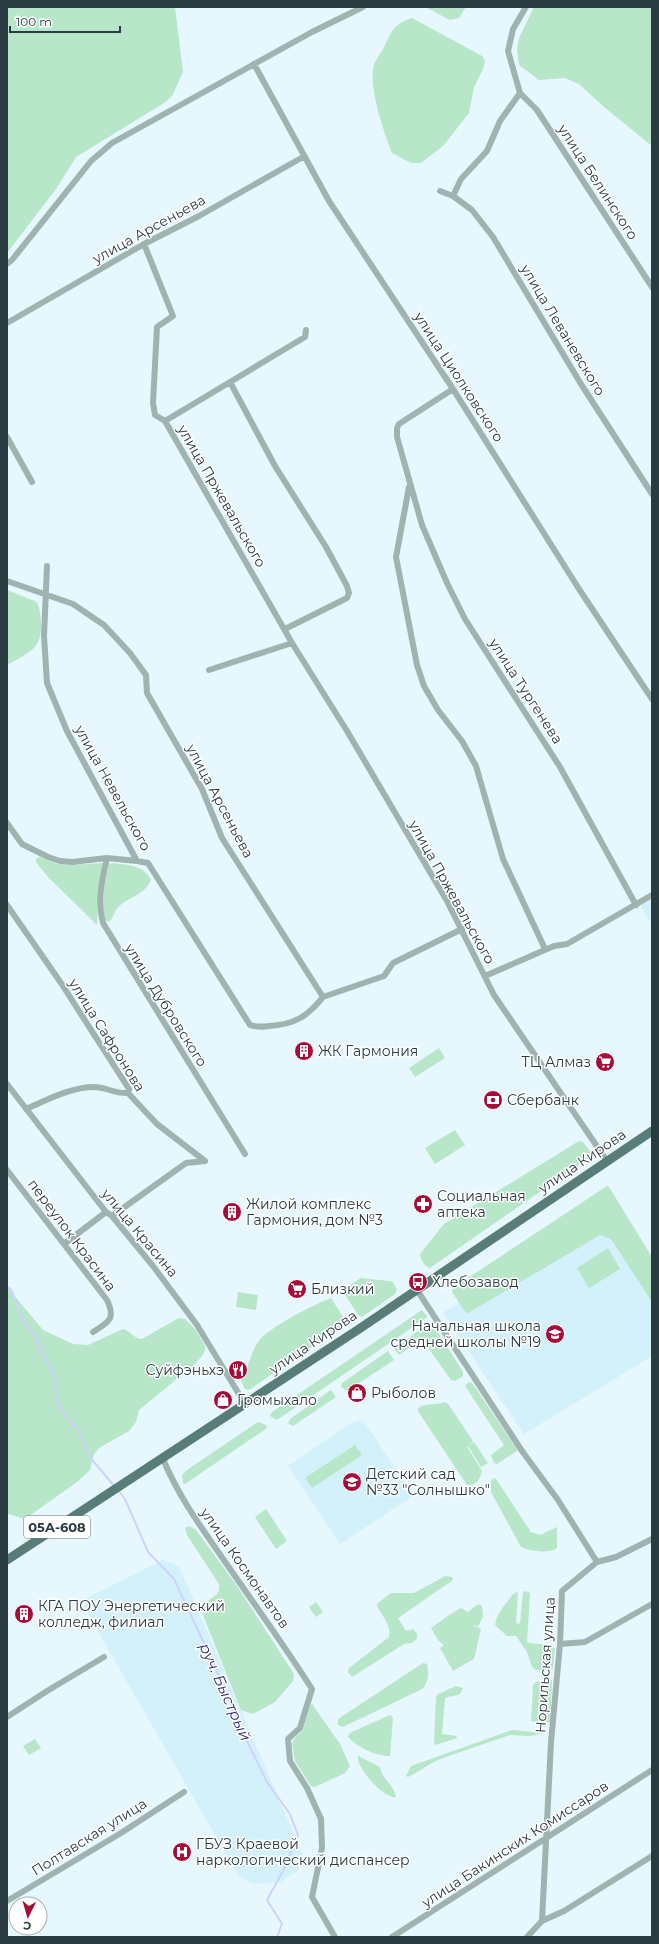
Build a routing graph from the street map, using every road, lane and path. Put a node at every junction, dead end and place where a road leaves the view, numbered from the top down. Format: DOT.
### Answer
graph roads {
  1 [pos="363,7"];
  2 [pos="526,7"];
  3 [pos="254,64"];
  4 [pos="520,93"];
  5 [pos="303,157"];
  6 [pos="440,191"];
  7 [pos="453,196"];
  8 [pos="144,244"];
  9 [pos="7,264"];
  10 [pos="652,287"];
  11 [pos="7,323"];
  12 [pos="306,330"];
  13 [pos="230,382"];
  14 [pos="453,389"];
  15 [pos="165,421"];
  16 [pos="7,437"];
  17 [pos="32,482"];
  18 [pos="410,484"];
  19 [pos="652,494"];
  20 [pos="47,566"];
  21 [pos="7,581"];
  22 [pos="46,594"];
  23 [pos="285,629"];
  24 [pos="292,643"];
  25 [pos="209,670"];
  26 [pos="652,699"];
  27 [pos="7,823"];
  28 [pos="108,858"];
  29 [pos="137,861"];
  30 [pos="652,895"];
  31 [pos="7,905"];
  32 [pos="636,905"];
  33 [pos="462,929"];
  34 [pos="545,950"];
  35 [pos="485,976"];
  36 [pos="323,997"];
  37 [pos="7,1084"];
  38 [pos="128,1093"];
  39 [pos="26,1109"];
  40 [pos="652,1131"];
  41 [pos="245,1154"];
  42 [pos="607,1161"];
  43 [pos="7,1170"];
  44 [pos="109,1214"];
  45 [pos="64,1244"];
  46 [pos="417,1290"];
  47 [pos="93,1332"];
  48 [pos="245,1404"];
  49 [pos="163,1459"];
  50 [pos="652,1539"];
  51 [pos="7,1560"];
  52 [pos="597,1562"];
  53 [pos="652,1604"];
  54 [pos="560,1644"];
  55 [pos="104,1657"];
  56 [pos="7,1717"];
  57 [pos="652,1770"];
  58 [pos="184,1792"];
  59 [pos="546,1837"];
  60 [pos="652,1856"];
  61 [pos="7,1901"];
  62 [pos="542,1921"];
  63 [pos="335,1937"];
  64 [pos="392,1937"];
  65 [pos="526,1937"];
  1 -- 3 [label="street"];
  2 -- 4 [label="street"];
  3 -- 5 [label="street, улица Циолковского"];
  3 -- 9 [label="street"];
  4 -- 7 [label="street"];
  4 -- 10 [label="street, улица Белинского"];
  5 -- 8 [label="street, улица Арсеньева"];
  5 -- 14 [label="street, улица Циолковского"];
  6 -- 7 [label="street, улица Леваневского"];
  7 -- 19 [label="street, улица Леваневского"];
  8 -- 11 [label="street, улица Арсеньева"];
  8 -- 15 [label="street, улица Пржевальского"];
  12 -- 13 [label="street"];
  13 -- 15 [label="street"];
  13 -- 23 [label="street"];
  14 -- 18 [label="street, улица Тургенева"];
  14 -- 26 [label="street, улица Циолковского"];
  15 -- 23 [label="street, улица Пржевальского"];
  16 -- 17 [label="street"];
  18 -- 32 [label="street, улица Тургенева"];
  18 -- 34 [label="street"];
  20 -- 22 [label="street"];
  21 -- 22 [label="street"];
  22 -- 29 [label="street, улица Невельского"];
  22 -- 36 [label="street, улица Арсеньева"];
  23 -- 24 [label="street, улица Пржевальского"];
  24 -- 25 [label="street"];
  24 -- 33 [label="street, улица Пржевальского"];
  27 -- 28 [label="street"];
  28 -- 29 [label="street"];
  28 -- 41 [label="street, улица Дубровского"];
  29 -- 36 [label="street, улица Невельского"];
  30 -- 32 [label="street"];
  31 -- 38 [label="street, улица Сафронова"];
  32 -- 34 [label="street"];
  33 -- 35 [label="street, улица Пржевальского"];
  33 -- 36 [label="street"];
  34 -- 35 [label="street"];
  35 -- 42 [label="street, улица Пржевальского"];
  37 -- 39 [label="street, улица Красина"];
  38 -- 39 [label="street"];
  38 -- 44 [label="street, улица Сафронова"];
  39 -- 44 [label="street, улица Красина"];
  40 -- 42 [label="main road, улица Кирова / 05А-608"];
  42 -- 46 [label="main road, улица Кирова / 05А-608"];
  43 -- 45 [label="street, переулок Красина"];
  44 -- 45 [label="street"];
  44 -- 48 [label="street, улица Красина"];
  45 -- 47 [label="street, переулок Красина"];
  46 -- 48 [label="main road, улица Кирова / 05А-608"];
  46 -- 52 [label="street"];
  48 -- 49 [label="main road, улица Кирова / 05А-608"];
  49 -- 51 [label="main road, улица Кирова / 05А-608"];
  49 -- 63 [label="street, улица Космонавтов"];
  50 -- 52 [label="street"];
  52 -- 54 [label="street, Норильская улица"];
  53 -- 54 [label="street"];
  54 -- 59 [label="street, Норильская улица"];
  55 -- 56 [label="street"];
  57 -- 59 [label="street, улица Бакинских Комиссаров"];
  58 -- 61 [label="street, Полтавская улица"];
  59 -- 62 [label="street, Норильская улица"];
  59 -- 64 [label="street, улица Бакинских Комиссаров"];
  60 -- 62 [label="street"];
  62 -- 65 [label="street"];
}
